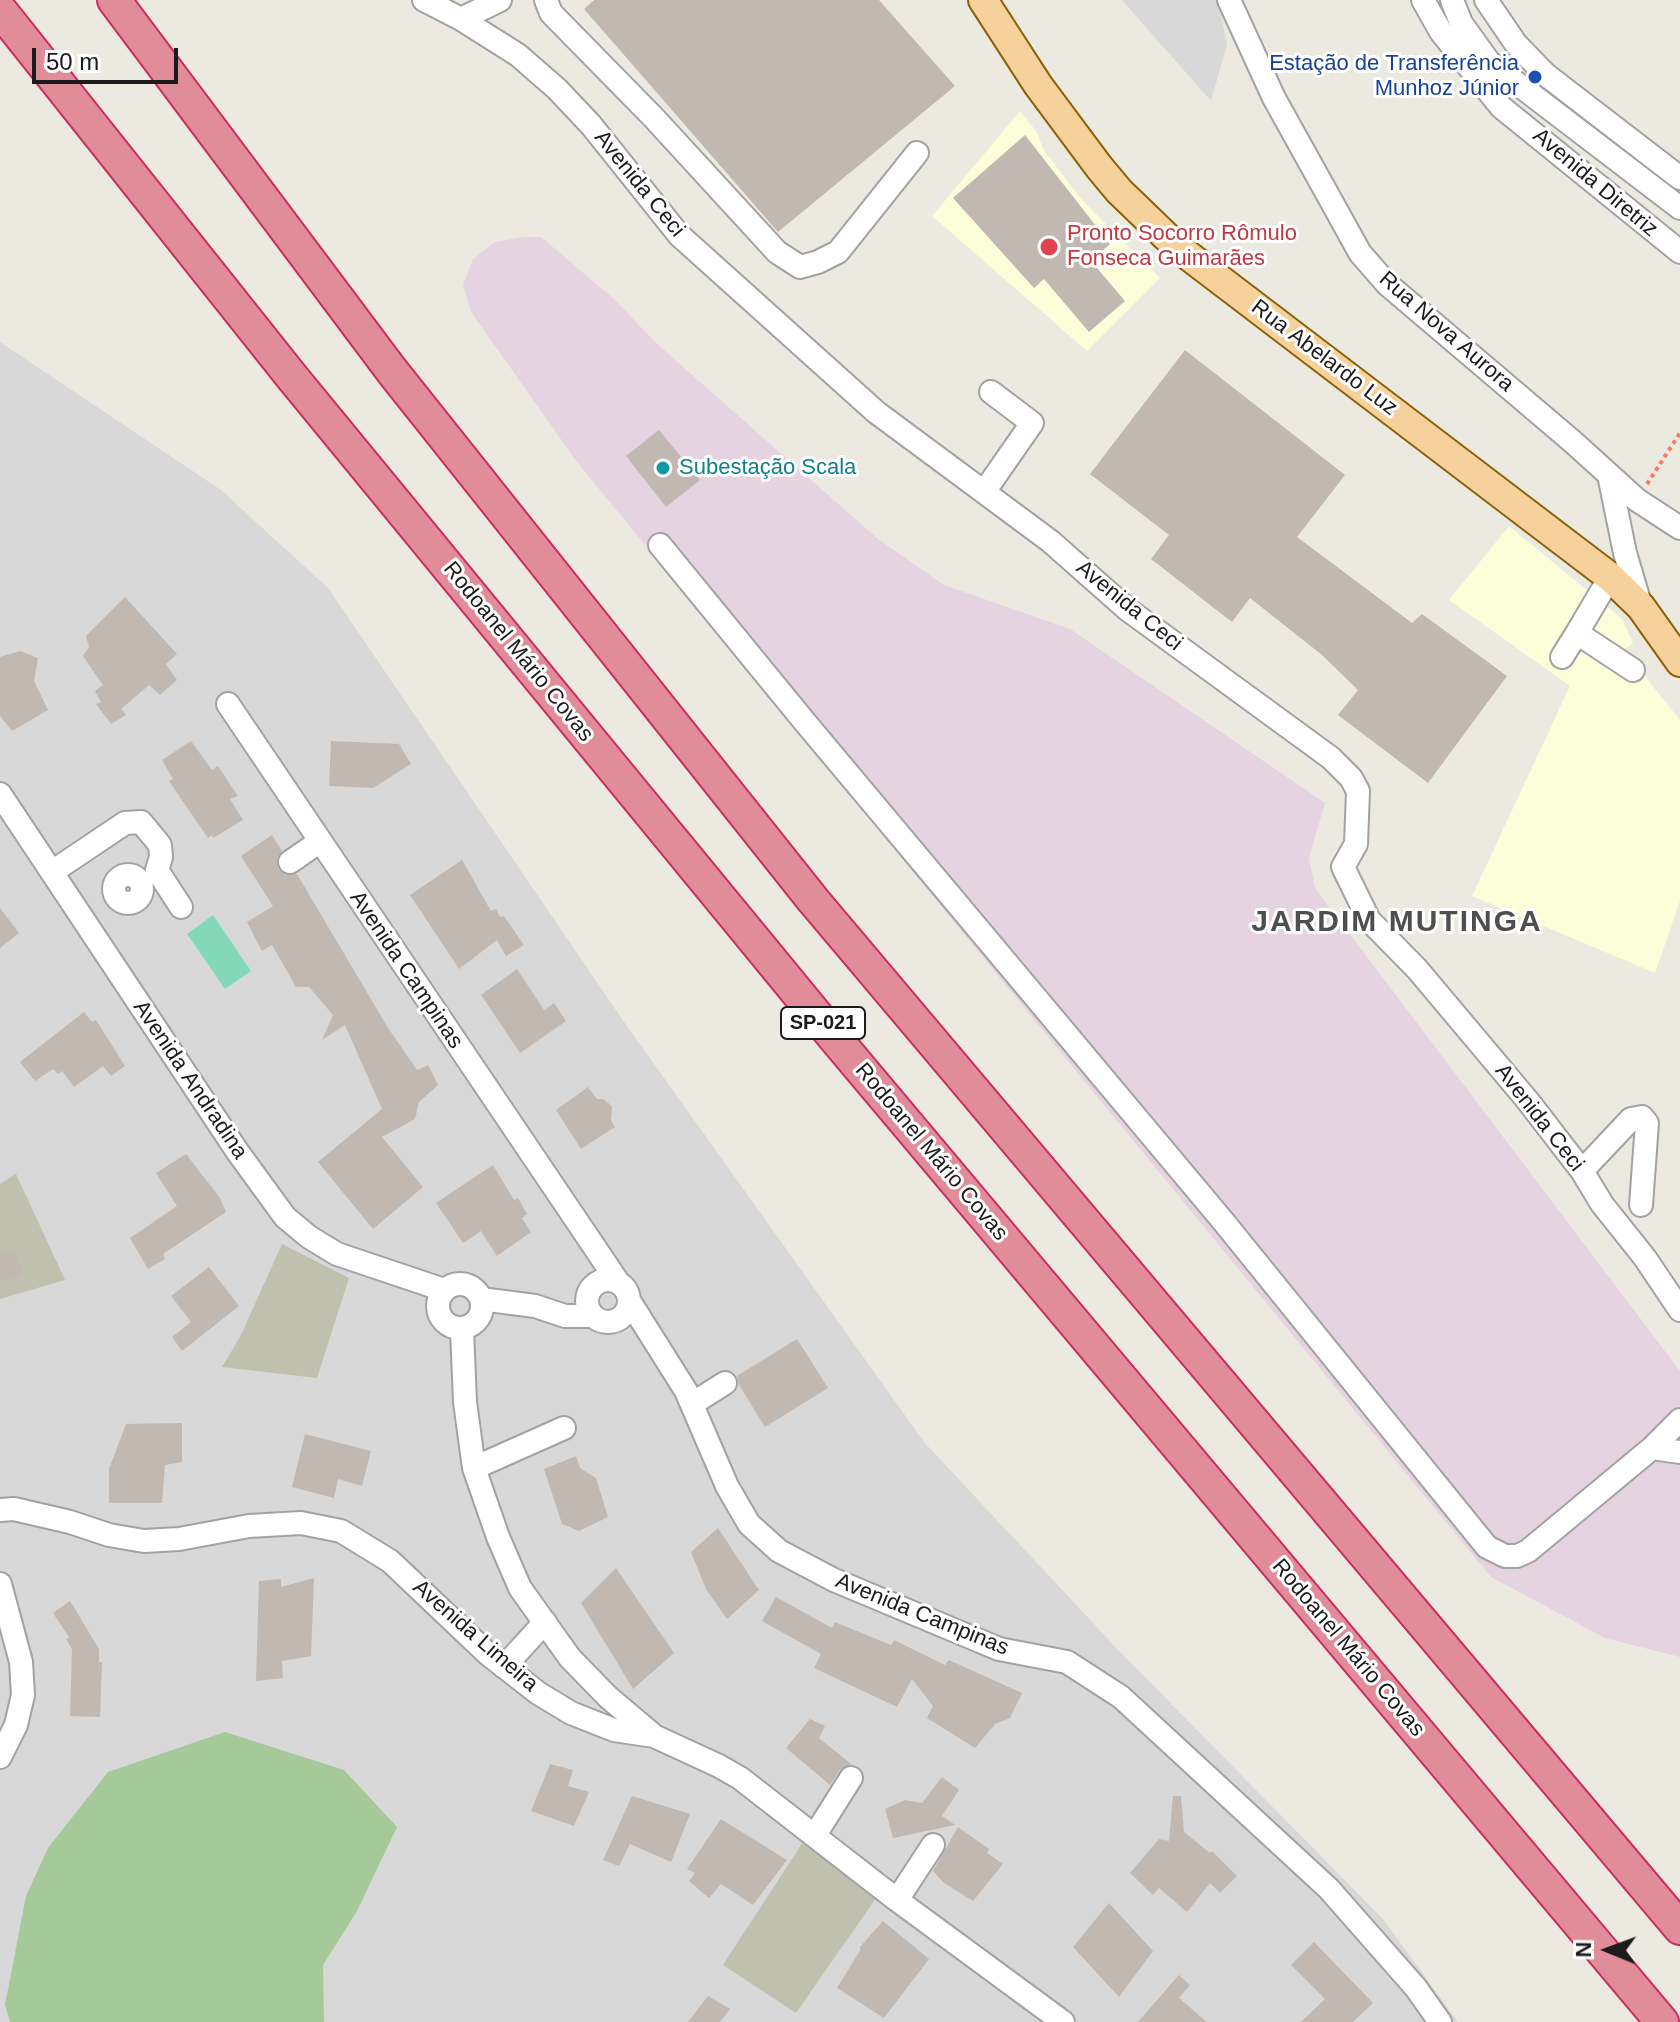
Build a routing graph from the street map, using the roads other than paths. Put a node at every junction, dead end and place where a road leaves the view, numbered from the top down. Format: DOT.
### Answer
graph roads {
  1 [pos="114,0"];
  2 [pos="424,0"];
  3 [pos="500,0"];
  4 [pos="546,0"];
  5 [pos="983,0"];
  6 [pos="1229,0"];
  7 [pos="1423,0"];
  8 [pos="1452,0"];
  9 [pos="1486,0"];
  10 [pos="0,10"];
  11 [pos="461,19"];
  12 [pos="917,153"];
  13 [pos="1680,178"];
  14 [pos="1680,208"];
  15 [pos="1680,252"];
  16 [pos="991,392"];
  17 [pos="1609,475"];
  18 [pos="984,492"];
  19 [pos="1659,514"];
  20 [pos="1619,523"];
  21 [pos="1680,528"];
  22 [pos="660,545"];
  23 [pos="1610,577"];
  24 [pos="1641,607"];
  25 [pos="1577,633"];
  26 [pos="1562,657"];
  27 [pos="1680,662"];
  28 [pos="1633,670"];
  29 [pos="228,704"];
  30 [pos="0,794"];
  31 [pos="319,842"];
  32 [pos="290,862"];
  33 [pos="52,872"];
  34 [pos="181,907"];
  35 [pos="1582,1171"];
  36 [pos="1641,1205"];
  37 [pos="444,1290"];
  38 [pos="481,1299"];
  39 [pos="601,1300"];
  40 [pos="1680,1310"];
  41 [pos="462,1329"];
  42 [pos="665,1357"];
  43 [pos="725,1383"];
  44 [pos="692,1404"];
  45 [pos="1680,1420"];
  46 [pos="564,1428"];
  47 [pos="1652,1448"];
  48 [pos="1680,1452"];
  49 [pos="474,1468"];
  50 [pos="0,1510"];
  51 [pos="0,1584"];
  52 [pos="545,1622"];
  53 [pos="504,1667"];
  54 [pos="654,1736"];
  55 [pos="0,1757"];
  56 [pos="851,1778"];
  57 [pos="815,1835"];
  58 [pos="933,1845"];
  59 [pos="897,1900"];
  60 [pos="1680,1928"];
  61 [pos="1063,2022"];
  62 [pos="1440,2022"];
  63 [pos="1662,2022"];
  1 -- 60 [label="highway, SP-021"];
  2 -- 11 [label="street, Avenida Ceci"];
  3 -- 11 [label="street"];
  4 -- 12 [label="street"];
  5 -- 23 [label="main road, Rua Abelardo Luz"];
  6 -- 17 [label="street, Rua Nova Aurora"];
  7 -- 15 [label="street, Avenida Diretriz"];
  8 -- 14 [label="street"];
  9 -- 13 [label="street"];
  10 -- 63 [label="highway, Rodoanel Mário Covas / SP-021"];
  11 -- 18 [label="street, Avenida Ceci"];
  16 -- 18 [label="street"];
  17 -- 19 [label="street, Rua Nova Aurora"];
  17 -- 20 [label="street, Rua Abelardo Luz"];
  18 -- 35 [label="street, Avenida Ceci"];
  19 -- 20 [label="street"];
  19 -- 21 [label="street, Rua Nova Aurora"];
  20 -- 24 [label="street, Rua Abelardo Luz"];
  22 -- 47 [label="street"];
  23 -- 24 [label="main road, Rua Abelardo Luz"];
  23 -- 25 [label="street"];
  24 -- 27 [label="main road, Rua Abelardo Luz"];
  25 -- 26 [label="street"];
  25 -- 28 [label="street"];
  29 -- 31 [label="street, Avenida Campinas"];
  30 -- 33 [label="street, Avenida Andradina"];
  31 -- 32 [label="street"];
  31 -- 39 [label="street, Avenida Campinas"];
  33 -- 34 [label="street"];
  33 -- 37 [label="street, Avenida Andradina"];
  35 -- 36 [label="street"];
  35 -- 40 [label="street, Avenida Ceci"];
  37 -- 38 [label="street"];
  37 -- 41 [label="street"];
  38 -- 39 [label="street"];
  38 -- 41 [label="street"];
  39 -- 42 [label="street, Avenida Campinas"];
  39 -- 42 [label="street, Avenida Campinas"];
  41 -- 49 [label="street"];
  42 -- 44 [label="street, Avenida Campinas"];
  43 -- 44 [label="street"];
  44 -- 62 [label="street, Avenida Campinas"];
  45 -- 47 [label="street"];
  46 -- 49 [label="street"];
  47 -- 48 [label="street"];
  49 -- 52 [label="street"];
  50 -- 53 [label="street, Avenida Limeira"];
  51 -- 55 [label="street"];
  52 -- 53 [label="street"];
  52 -- 54 [label="street"];
  53 -- 54 [label="street, Avenida Limeira"];
  54 -- 57 [label="street, Avenida Limeira"];
  56 -- 57 [label="street"];
  57 -- 59 [label="street, Avenida Limeira"];
  58 -- 59 [label="street"];
  59 -- 61 [label="street, Avenida Limeira"];
}
